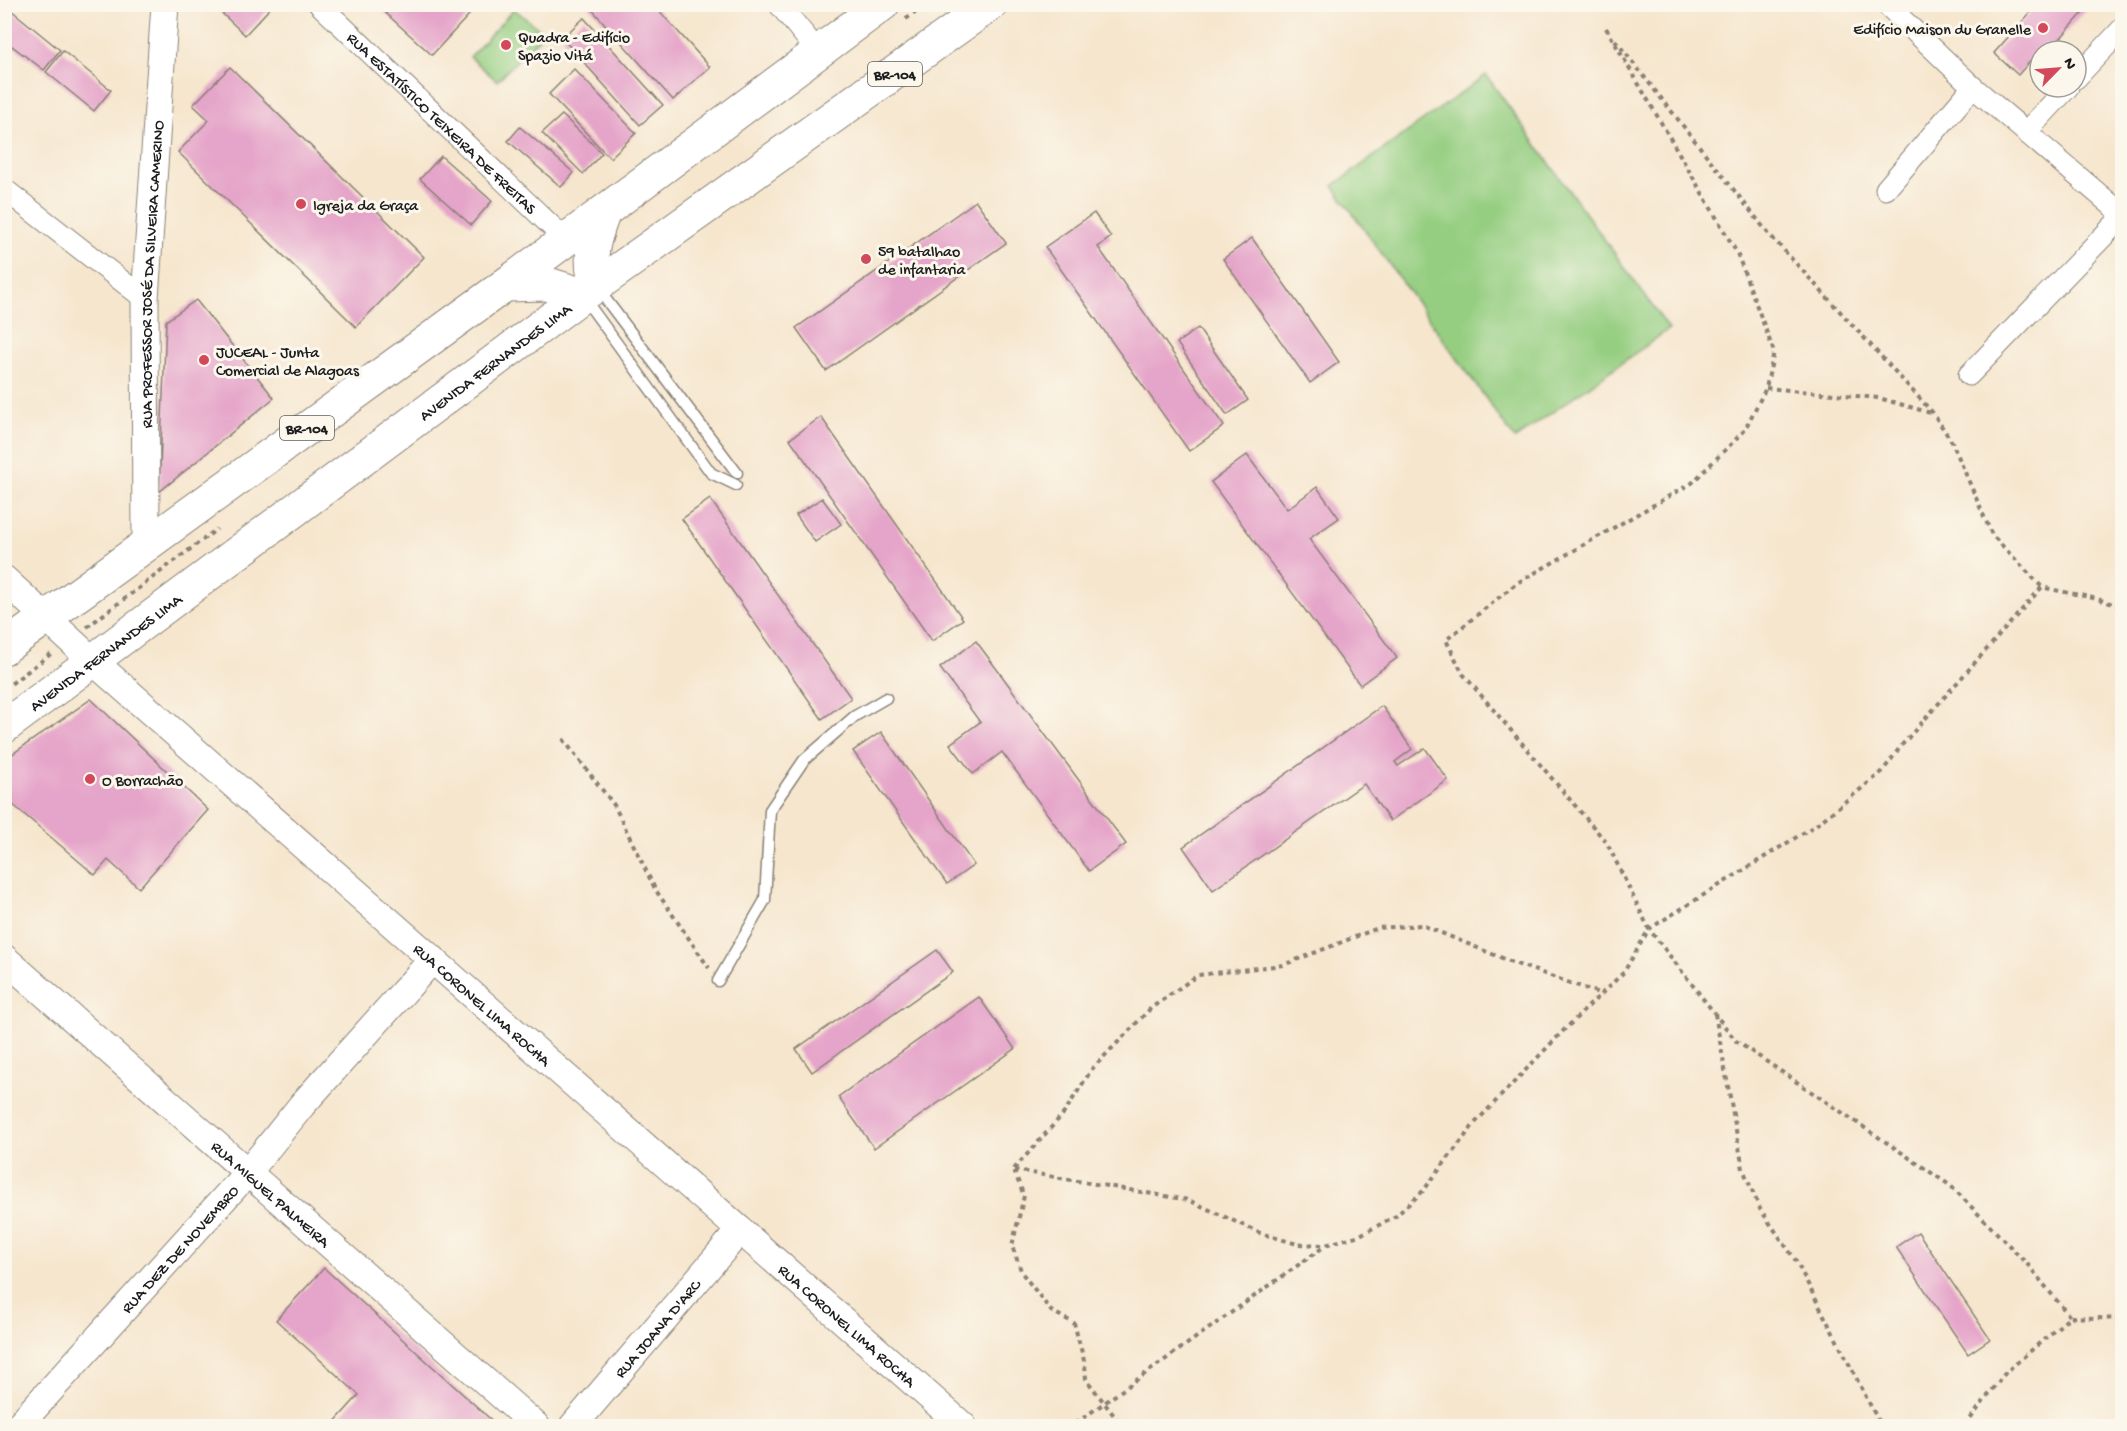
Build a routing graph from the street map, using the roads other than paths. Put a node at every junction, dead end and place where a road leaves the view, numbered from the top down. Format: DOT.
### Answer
graph roads {
  1 [pos="165,4"];
  2 [pos="319,4"];
  3 [pos="779,4"];
  4 [pos="883,4"];
  5 [pos="991,4"];
  6 [pos="1886,4"];
  7 [pos="2122,29"];
  8 [pos="819,53"];
  9 [pos="2088,65"];
  10 [pos="1973,87"];
  11 [pos="2057,99"];
  12 [pos="2027,131"];
  13 [pos="4,189"];
  14 [pos="1886,189"];
  15 [pos="604,213"];
  16 [pos="2122,215"];
  17 [pos="566,240"];
  18 [pos="505,285"];
  19 [pos="589,291"];
  20 [pos="146,299"];
  21 [pos="1969,375"];
  22 [pos="737,473"];
  23 [pos="736,485"];
  24 [pos="146,544"];
  25 [pos="4,579"];
  26 [pos="47,616"];
  27 [pos="4,648"];
  28 [pos="93,661"];
  29 [pos="886,698"];
  30 [pos="4,727"];
  31 [pos="4,958"];
  32 [pos="433,959"];
  33 [pos="718,981"];
  34 [pos="249,1171"];
  35 [pos="740,1230"];
  36 [pos="18,1426"];
  37 [pos="536,1426"];
  38 [pos="573,1426"];
  39 [pos="963,1426"];
  1 -- 20 [label="street, RUA PROFESSOR JOSÉ DA SILVEIRA CAMERINO"];
  2 -- 17 [label="street, RUA ESTATÍSTICO TEIXEIRA DE FREITAS"];
  3 -- 8 [label="street"];
  4 -- 8 [label="highway, BR-104"];
  5 -- 19 [label="highway, AVENIDA FERNANDES LIMA / BR-104"];
  6 -- 10 [label="street"];
  7 -- 9 [label="street"];
  8 -- 15 [label="highway, BR-104"];
  10 -- 12 [label="street"];
  10 -- 14 [label="street"];
  11 -- 12 [label="street"];
  12 -- 16 [label="street"];
  13 -- 20 [label="street"];
  15 -- 17 [label="highway, BR-104"];
  15 -- 19 [label="highway"];
  16 -- 21 [label="street"];
  17 -- 18 [label="highway, BR-104"];
  18 -- 19 [label="highway"];
  18 -- 24 [label="highway, BR-104"];
  19 -- 22 [label="lane"];
  19 -- 23 [label="lane"];
  19 -- 28 [label="highway, AVENIDA FERNANDES LIMA / BR-104"];
  20 -- 24 [label="street, RUA PROFESSOR JOSÉ DA SILVEIRA CAMERINO"];
  24 -- 26 [label="highway, BR-104"];
  25 -- 26 [label="street, RUA CORONEL LIMA ROCHA"];
  26 -- 27 [label="highway, BR-104"];
  26 -- 28 [label="street, RUA CORONEL LIMA ROCHA"];
  28 -- 30 [label="highway, AVENIDA FERNANDES LIMA / BR-104"];
  28 -- 32 [label="street, RUA CORONEL LIMA ROCHA"];
  29 -- 33 [label="lane"];
  31 -- 34 [label="street, RUA MIGUEL PALMEIRA"];
  32 -- 34 [label="street, RUA DEZ DE NOVEMBRO"];
  32 -- 35 [label="street, RUA CORONEL LIMA ROCHA"];
  34 -- 36 [label="street, RUA DEZ DE NOVEMBRO"];
  34 -- 37 [label="street, RUA MIGUEL PALMEIRA"];
  35 -- 38 [label="street, RUA JOANA D'ARC"];
  35 -- 39 [label="street, RUA CORONEL LIMA ROCHA"];
}
